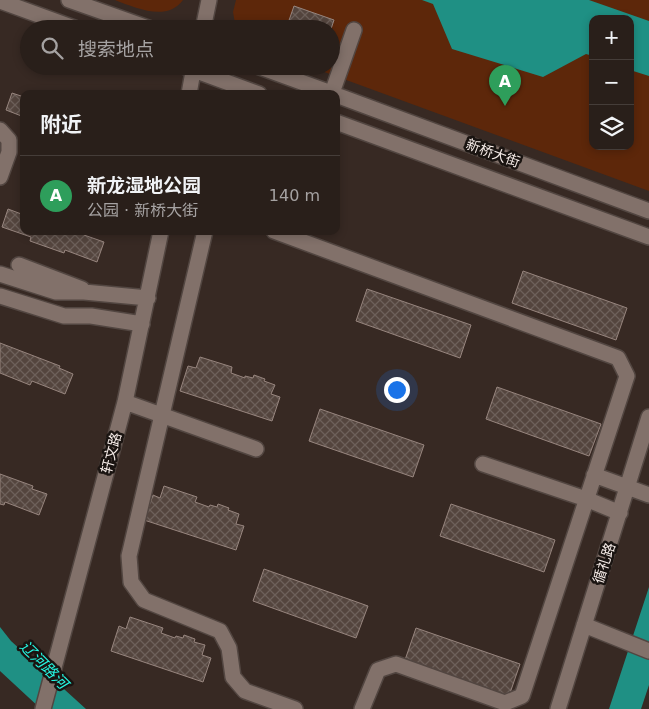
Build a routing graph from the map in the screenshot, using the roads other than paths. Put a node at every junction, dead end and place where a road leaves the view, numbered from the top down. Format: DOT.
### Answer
graph roads {
  1 [pos="68,0"];
  2 [pos="210,0"];
  3 [pos="0,1"];
  4 [pos="52,20"];
  5 [pos="125,20"];
  6 [pos="205,20"];
  7 [pos="354,30"];
  8 [pos="340,59"];
  9 [pos="190,75"];
  10 [pos="208,75"];
  11 [pos="282,75"];
  12 [pos="335,75"];
  13 [pos="189,90"];
  14 [pos="248,90"];
  15 [pos="323,90"];
  16 [pos="334,90"];
  17 [pos="340,96"];
  18 [pos="340,123"];
  19 [pos="0,130"];
  20 [pos="0,178"];
  21 [pos="649,211"];
  22 [pos="160,235"];
  23 [pos="204,235"];
  24 [pos="285,235"];
  25 [pos="649,237"];
  26 [pos="19,265"];
  27 [pos="0,274"];
  28 [pos="84,292"];
  29 [pos="0,296"];
  30 [pos="148,298"];
  31 [pos="78,316"];
  32 [pos="142,324"];
  33 [pos="125,402"];
  34 [pos="162,415"];
  35 [pos="649,417"];
  36 [pos="256,449"];
  37 [pos="483,464"];
  38 [pos="594,475"];
  39 [pos="628,488"];
  40 [pos="649,495"];
  41 [pos="586,499"];
  42 [pos="620,513"];
  43 [pos="584,625"];
  44 [pos="649,651"];
  45 [pos="43,709"];
  46 [pos="295,709"];
  47 [pos="362,709"];
  48 [pos="558,709"];
  1 -- 5 [label="street"];
  2 -- 6 [label="street"];
  3 -- 4 [label="street"];
  7 -- 8 [label="street"];
  9 -- 13 [label="street"];
  10 -- 14 [label="street"];
  11 -- 15 [label="street, 新桥大街"];
  12 -- 16 [label="street"];
  17 -- 21 [label="street, 新桥大街"];
  18 -- 25 [label="street, 新桥大街"];
  19 -- 20 [label="street"];
  22 -- 30 [label="street, 轩文路"];
  23 -- 34 [label="street"];
  24 -- 38 [label="street"];
  26 -- 28 [label="street"];
  27 -- 28 [label="street"];
  28 -- 30 [label="street"];
  28 -- 31 [label="street"];
  29 -- 31 [label="street"];
  30 -- 32 [label="street, 轩文路"];
  31 -- 32 [label="street"];
  32 -- 33 [label="street, 轩文路"];
  33 -- 34 [label="street"];
  33 -- 45 [label="street, 轩文路"];
  34 -- 36 [label="street"];
  34 -- 46 [label="street"];
  35 -- 39 [label="street, 循礼路"];
  37 -- 41 [label="street"];
  38 -- 39 [label="street"];
  38 -- 41 [label="street"];
  39 -- 40 [label="street"];
  39 -- 42 [label="street, 循礼路"];
  41 -- 42 [label="street"];
  41 -- 47 [label="street"];
  42 -- 43 [label="street, 循礼路"];
  43 -- 44 [label="street"];
  43 -- 48 [label="street, 循礼路"];
}
